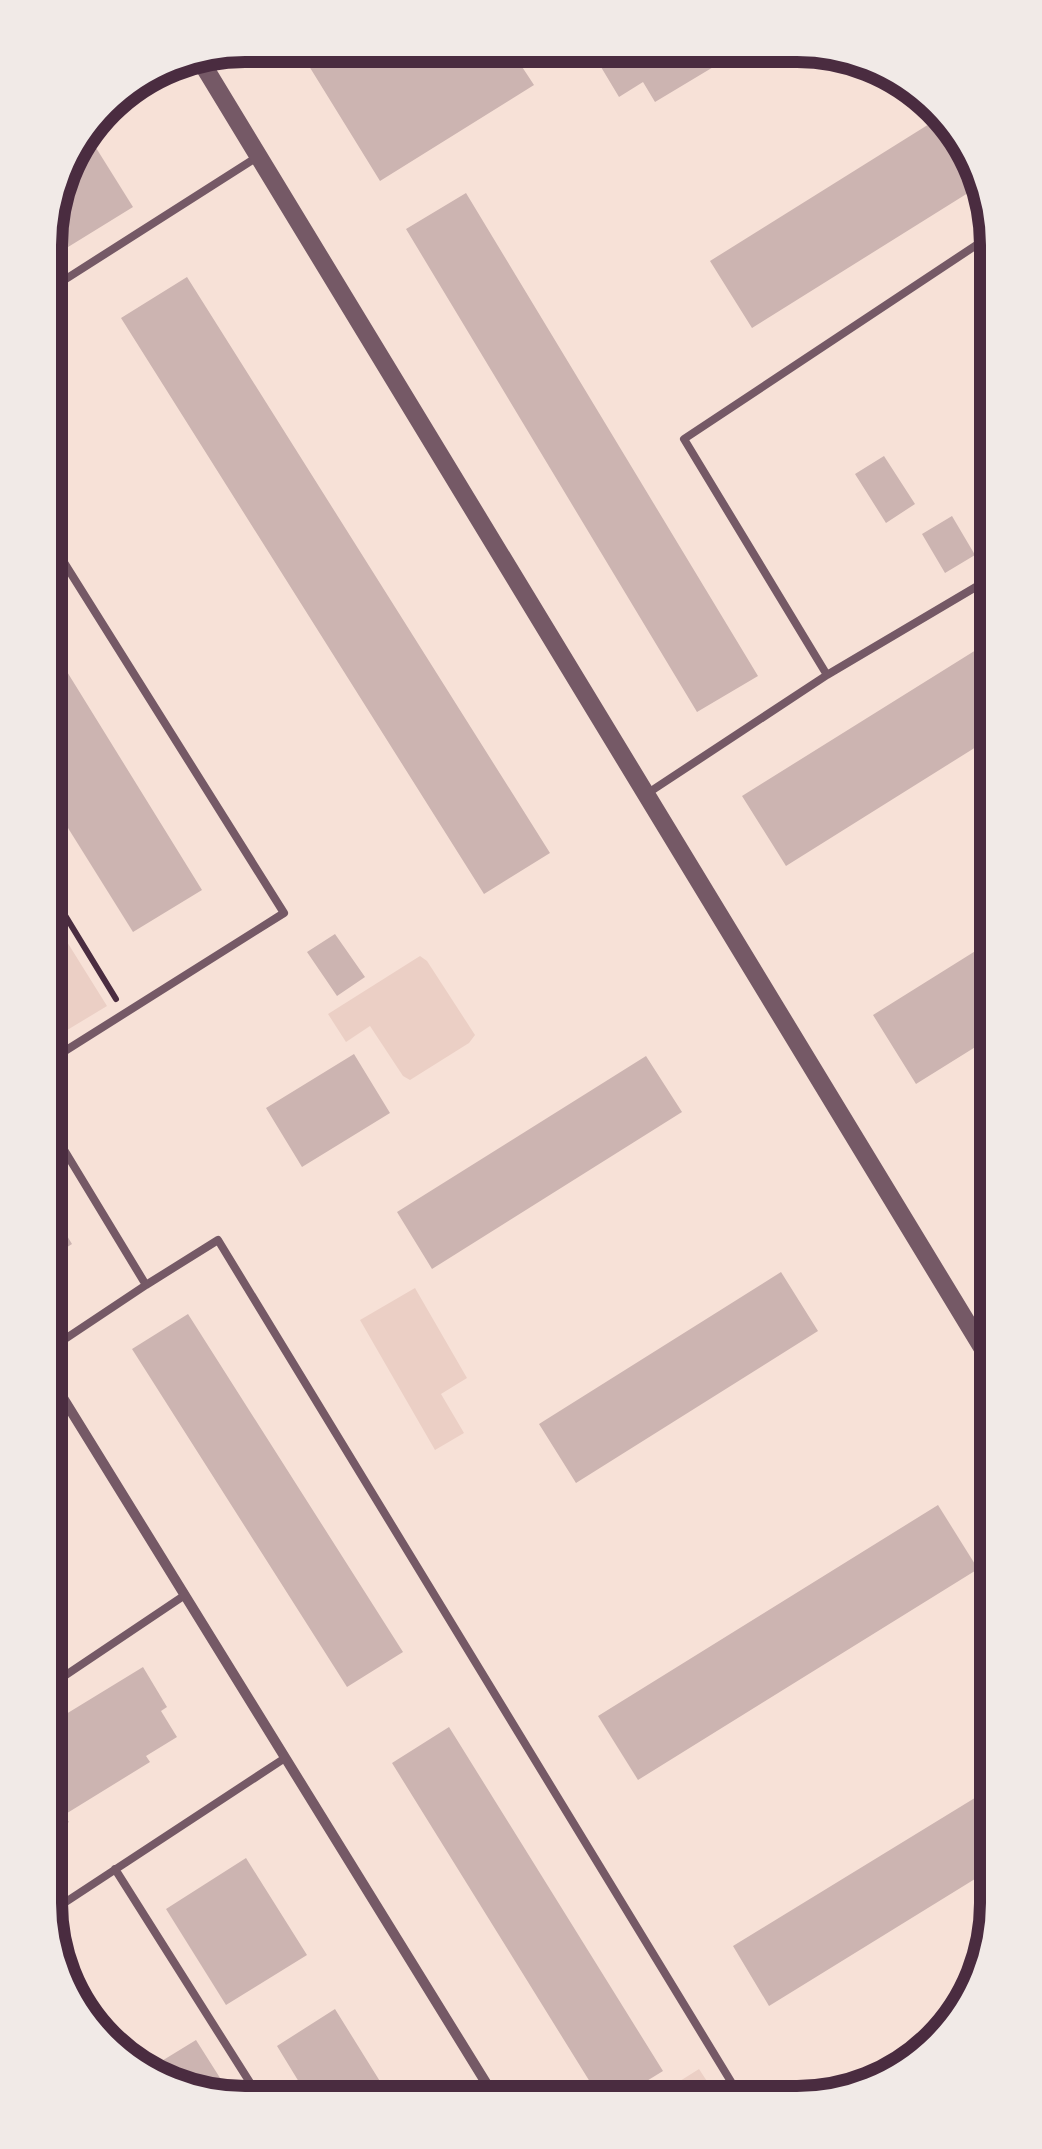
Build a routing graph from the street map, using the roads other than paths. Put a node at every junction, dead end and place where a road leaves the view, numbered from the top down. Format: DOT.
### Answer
graph roads {
  1 [pos="204,67"];
  2 [pos="257,157"];
  3 [pos="980,243"];
  4 [pos="63,281"];
  5 [pos="63,561"];
  6 [pos="980,585"];
  7 [pos="827,675"];
  8 [pos="646,795"];
  9 [pos="63,1052"];
  10 [pos="62,1146"];
  11 [pos="146,1285"];
  12 [pos="62,1340"];
  13 [pos="979,1343"];
  14 [pos="62,1397"];
  15 [pos="184,1595"];
  16 [pos="62,1677"];
  17 [pos="285,1758"];
  18 [pos="116,1869"];
  19 [pos="62,1904"];
  20 [pos="252,2086"];
  21 [pos="488,2086"];
  22 [pos="734,2086"];
  1 -- 2 [label="street"];
  2 -- 4 [label="lane"];
  2 -- 8 [label="street"];
  3 -- 7 [label="lane"];
  5 -- 9 [label="lane"];
  6 -- 7 [label="lane"];
  7 -- 8 [label="lane"];
  8 -- 13 [label="street"];
  10 -- 11 [label="lane"];
  11 -- 12 [label="lane"];
  11 -- 22 [label="lane"];
  14 -- 15 [label="street"];
  15 -- 16 [label="lane"];
  15 -- 17 [label="street"];
  17 -- 18 [label="lane"];
  17 -- 21 [label="street"];
  18 -- 19 [label="lane"];
  18 -- 20 [label="lane"];
}
